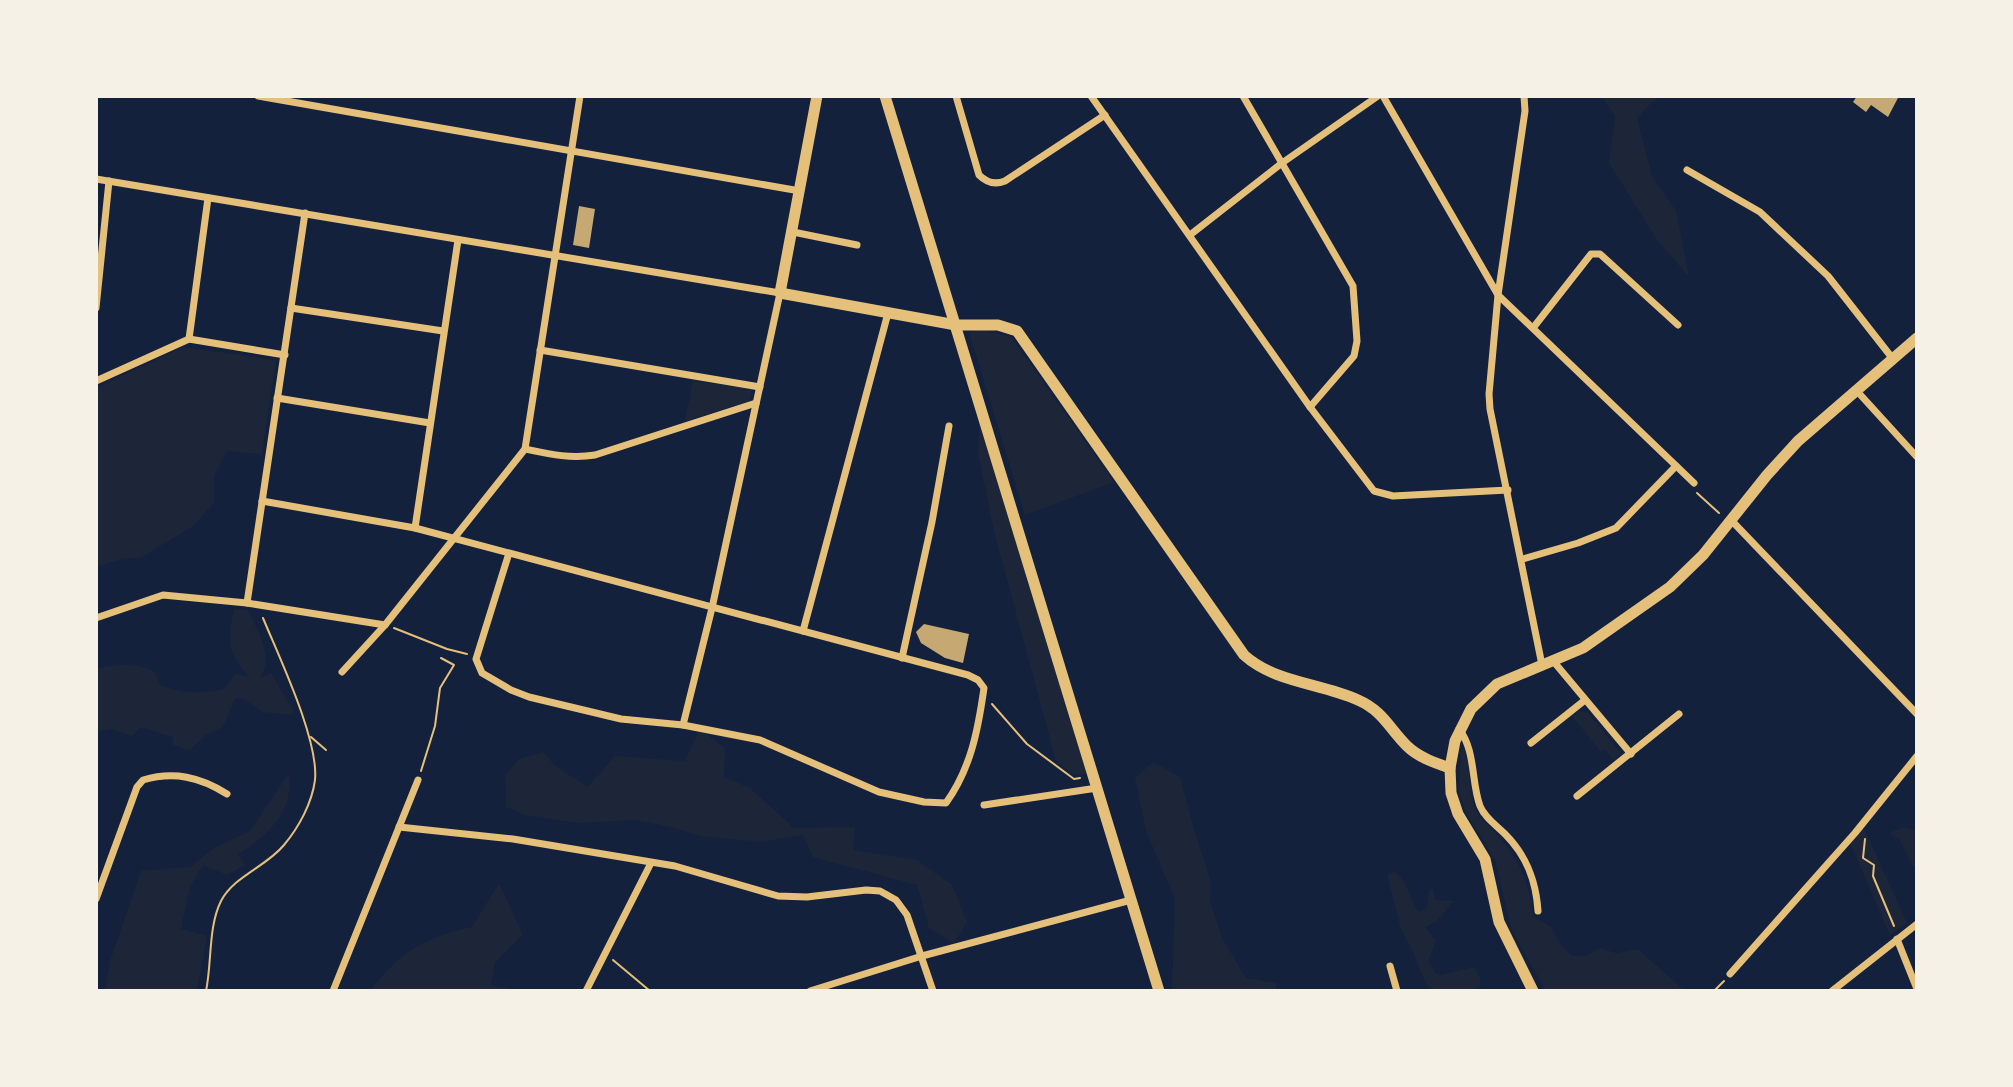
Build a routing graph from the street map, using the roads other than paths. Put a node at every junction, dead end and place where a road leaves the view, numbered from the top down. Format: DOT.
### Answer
graph roads {
  1 [pos="258,96"];
  2 [pos="264,96"];
  3 [pos="580,96"];
  4 [pos="817,96"];
  5 [pos="885,96"];
  6 [pos="956,96"];
  7 [pos="1091,96"];
  8 [pos="1243,96"];
  9 [pos="1381,96"];
  10 [pos="1524,96"];
  11 [pos="1105,115"];
  12 [pos="572,150"];
  13 [pos="1282,163"];
  14 [pos="1687,170"];
  15 [pos="96,179"];
  16 [pos="109,181"];
  17 [pos="801,191"];
  18 [pos="208,198"];
  19 [pos="305,213"];
  20 [pos="793,232"];
  21 [pos="1190,235"];
  22 [pos="458,240"];
  23 [pos="857,245"];
  24 [pos="555,255"];
  25 [pos="780,293"];
  26 [pos="1498,295"];
  27 [pos="96,308"];
  28 [pos="291,308"];
  29 [pos="888,313"];
  30 [pos="956,325"];
  31 [pos="1678,325"];
  32 [pos="1533,328"];
  33 [pos="443,331"];
  34 [pos="1917,338"];
  35 [pos="189,339"];
  36 [pos="540,350"];
  37 [pos="285,355"];
  38 [pos="1893,359"];
  39 [pos="96,381"];
  40 [pos="760,387"];
  41 [pos="1856,390"];
  42 [pos="277,398"];
  43 [pos="756,403"];
  44 [pos="1310,407"];
  45 [pos="430,423"];
  46 [pos="949,426"];
  47 [pos="525,449"];
  48 [pos="1917,457"];
  49 [pos="1676,466"];
  50 [pos="1692,485"];
  51 [pos="1508,490"];
  52 [pos="262,501"];
  53 [pos="1727,518"];
  54 [pos="415,528"];
  55 [pos="452,539"];
  56 [pos="509,553"];
  57 [pos="1523,559"];
  58 [pos="247,603"];
  59 [pos="712,608"];
  60 [pos="96,618"];
  61 [pos="385,625"];
  62 [pos="803,631"];
  63 [pos="902,658"];
  64 [pos="1548,663"];
  65 [pos="342,672"];
  66 [pos="1585,700"];
  67 [pos="1679,714"];
  68 [pos="1917,714"];
  69 [pos="683,725"];
  70 [pos="1459,729"];
  71 [pos="1531,743"];
  72 [pos="1631,754"];
  73 [pos="1917,756"];
  74 [pos="1450,768"];
  75 [pos="418,780"];
  76 [pos="1095,782"];
  77 [pos="227,794"];
  78 [pos="1577,796"];
  79 [pos="984,805"];
  80 [pos="399,827"];
  81 [pos="651,863"];
  82 [pos="96,899"];
  83 [pos="1131,900"];
  84 [pos="1538,911"];
  85 [pos="1917,924"];
  86 [pos="1897,940"];
  87 [pos="922,956"];
  88 [pos="1390,966"];
  89 [pos="1730,974"];
  90 [pos="1917,989"];
  91 [pos="333,991"];
  92 [pos="586,991"];
  93 [pos="810,991"];
  94 [pos="933,991"];
  95 [pos="1159,991"];
  96 [pos="1397,991"];
  97 [pos="1533,991"];
  98 [pos="1832,991"];
  1 -- 2 [label="street"];
  2 -- 12 [label="street"];
  3 -- 12 [label="street"];
  4 -- 17 [label="main road"];
  5 -- 30 [label="main road"];
  6 -- 11 [label="street"];
  7 -- 11 [label="street"];
  8 -- 13 [label="street"];
  9 -- 13 [label="street"];
  9 -- 26 [label="street"];
  10 -- 26 [label="street"];
  11 -- 21 [label="street"];
  12 -- 17 [label="street"];
  12 -- 24 [label="street"];
  13 -- 21 [label="street"];
  13 -- 44 [label="street"];
  14 -- 38 [label="street"];
  15 -- 16 [label="street"];
  16 -- 18 [label="street"];
  16 -- 27 [label="street"];
  17 -- 20 [label="main road"];
  18 -- 19 [label="street"];
  18 -- 35 [label="street"];
  19 -- 22 [label="street"];
  19 -- 28 [label="street"];
  20 -- 23 [label="street"];
  20 -- 25 [label="main road"];
  21 -- 44 [label="street"];
  22 -- 24 [label="street"];
  22 -- 33 [label="street"];
  24 -- 25 [label="street"];
  24 -- 36 [label="street"];
  25 -- 29 [label="main road"];
  25 -- 40 [label="street"];
  26 -- 32 [label="street"];
  26 -- 51 [label="street"];
  28 -- 33 [label="street"];
  28 -- 37 [label="street"];
  29 -- 30 [label="main road"];
  29 -- 62 [label="street"];
  30 -- 74 [label="main road"];
  30 -- 76 [label="main road"];
  31 -- 32 [label="street"];
  32 -- 49 [label="street"];
  33 -- 45 [label="street"];
  34 -- 38 [label="main road"];
  35 -- 37 [label="street"];
  35 -- 39 [label="street"];
  36 -- 40 [label="street"];
  36 -- 47 [label="street"];
  37 -- 42 [label="street"];
  38 -- 41 [label="main road"];
  40 -- 43 [label="street"];
  41 -- 48 [label="street"];
  41 -- 53 [label="main road"];
  42 -- 45 [label="street"];
  42 -- 52 [label="street"];
  43 -- 47 [label="street"];
  43 -- 59 [label="street"];
  44 -- 51 [label="street"];
  45 -- 54 [label="street"];
  46 -- 63 [label="street"];
  47 -- 55 [label="street"];
  49 -- 50 [label="street"];
  49 -- 57 [label="street"];
  51 -- 57 [label="street"];
  52 -- 54 [label="street"];
  52 -- 58 [label="street"];
  53 -- 64 [label="main road"];
  53 -- 68 [label="street"];
  54 -- 55 [label="street"];
  55 -- 56 [label="street"];
  55 -- 61 [label="street"];
  56 -- 59 [label="street"];
  56 -- 69 [label="street"];
  57 -- 64 [label="street"];
  58 -- 60 [label="street"];
  58 -- 61 [label="street"];
  59 -- 62 [label="street"];
  59 -- 69 [label="street"];
  61 -- 65 [label="street"];
  62 -- 63 [label="street"];
  63 -- 69 [label="street"];
  64 -- 66 [label="street"];
  64 -- 70 [label="main road"];
  66 -- 71 [label="street"];
  66 -- 72 [label="street"];
  67 -- 72 [label="street"];
  70 -- 74 [label="main road"];
  70 -- 84 [label="street"];
  72 -- 78 [label="street"];
  73 -- 89 [label="street"];
  74 -- 97 [label="main road"];
  75 -- 80 [label="street"];
  76 -- 79 [label="street"];
  76 -- 83 [label="main road"];
  77 -- 82 [label="street"];
  80 -- 81 [label="street"];
  80 -- 91 [label="street"];
  81 -- 87 [label="street"];
  81 -- 92 [label="street"];
  83 -- 87 [label="street"];
  83 -- 95 [label="main road"];
  85 -- 86 [label="street"];
  86 -- 90 [label="street"];
  86 -- 98 [label="street"];
  87 -- 93 [label="street"];
  87 -- 94 [label="street"];
  88 -- 96 [label="street"];
}
